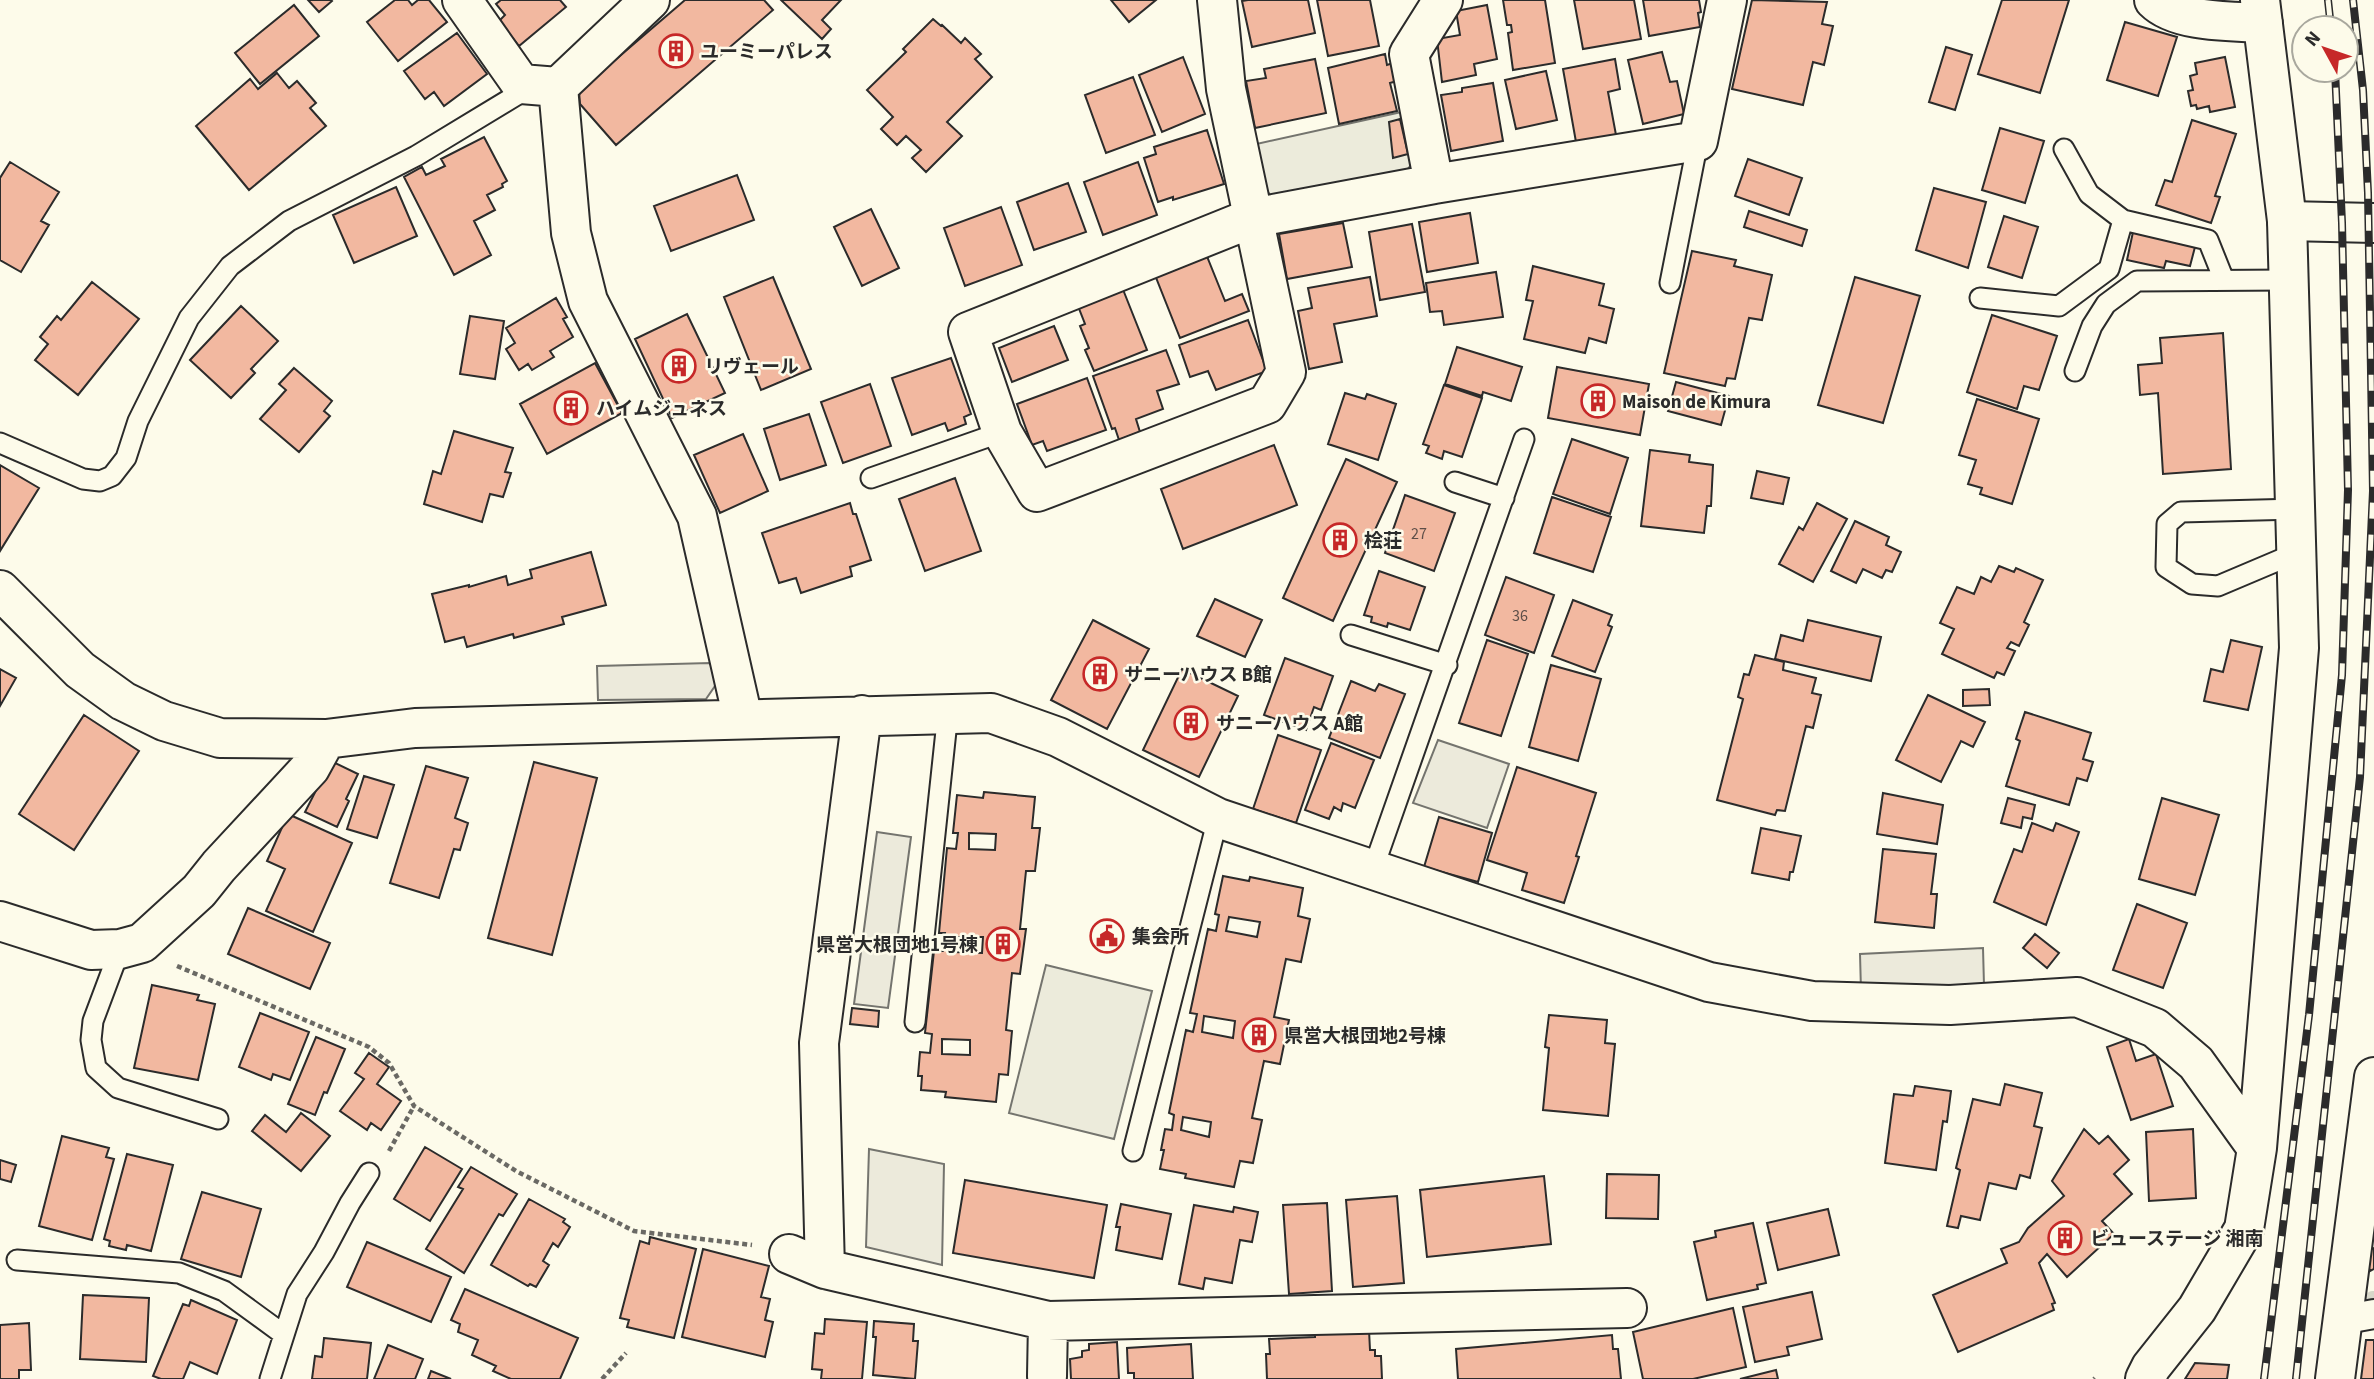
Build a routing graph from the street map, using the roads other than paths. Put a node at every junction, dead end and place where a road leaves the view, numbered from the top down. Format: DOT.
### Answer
graph roads {
  1 [pos="462,0"];
  2 [pos="650,0"];
  3 [pos="1217,0"];
  4 [pos="1443,0"];
  5 [pos="1727,0"];
  6 [pos="2154,0"];
  7 [pos="2262,11"];
  8 [pos="540,86"];
  9 [pos="1698,141"];
  10 [pos="2064,149"];
  11 [pos="1434,184"];
  12 [pos="1252,218"];
  13 [pos="2123,220"];
  14 [pos="2287,221"];
  15 [pos="2374,223"];
  16 [pos="2224,280"];
  17 [pos="2289,280"];
  18 [pos="1670,283"];
  19 [pos="1980,298"];
  20 [pos="2075,370"];
  21 [pos="1002,432"];
  22 [pos="1524,439"];
  23 [pos="0,443"];
  24 [pos="871,478"];
  25 [pos="1455,482"];
  26 [pos="1504,498"];
  27 [pos="2295,509"];
  28 [pos="2296,554"];
  29 [pos="0,590"];
  30 [pos="1351,635"];
  31 [pos="1447,665"];
  32 [pos="948,712"];
  33 [pos="862,715"];
  34 [pos="743,719"];
  35 [pos="326,739"];
  36 [pos="1218,818"];
  37 [pos="1373,869"];
  38 [pos="0,921"];
  39 [pos="131,946"];
  40 [pos="915,1022"];
  41 [pos="2374,1077"];
  42 [pos="218,1119"];
  43 [pos="2257,1148"];
  44 [pos="1133,1151"];
  45 [pos="369,1173"];
  46 [pos="2368,1183"];
  47 [pos="773,1250"];
  48 [pos="16,1260"];
  49 [pos="825,1269"];
  50 [pos="1627,1308"];
  51 [pos="2357,1317"];
  52 [pos="1048,1321"];
  53 [pos="283,1334"];
  54 [pos="1047,1376"];
  55 [pos="270,1379"];
  56 [pos="2146,1379"];
  57 [pos="2334,1379"];
  1 -- 8 [label="street"];
  2 -- 8 [label="street"];
  3 -- 12 [label="street"];
  4 -- 11 [label="street"];
  5 -- 9 [label="street"];
  6 -- 7 [label="street"];
  7 -- 14 [label="street"];
  8 -- 23 [label="lane"];
  8 -- 34 [label="street"];
  9 -- 11 [label="street"];
  9 -- 18 [label="lane"];
  10 -- 13 [label="lane"];
  11 -- 12 [label="street"];
  12 -- 21 [label="street"];
  12 -- 21 [label="street"];
  13 -- 16 [label="lane"];
  13 -- 19 [label="lane"];
  14 -- 15 [label="street"];
  14 -- 17 [label="street"];
  16 -- 17 [label="lane"];
  16 -- 20 [label="lane"];
  17 -- 27 [label="street"];
  21 -- 24 [label="lane"];
  22 -- 26 [label="lane"];
  25 -- 26 [label="lane"];
  26 -- 31 [label="lane"];
  27 -- 28 [label="street"];
  27 -- 28 [label="lane"];
  28 -- 43 [label="street"];
  29 -- 35 [label="street"];
  30 -- 31 [label="lane"];
  31 -- 37 [label="lane"];
  32 -- 33 [label="street"];
  32 -- 36 [label="street"];
  32 -- 40 [label="lane"];
  33 -- 34 [label="street"];
  33 -- 49 [label="street"];
  34 -- 35 [label="street"];
  35 -- 39 [label="street"];
  36 -- 37 [label="street"];
  36 -- 44 [label="lane"];
  37 -- 43 [label="street"];
  38 -- 39 [label="street"];
  39 -- 42 [label="lane"];
  41 -- 46 [label="street"];
  43 -- 56 [label="street"];
  45 -- 53 [label="lane"];
  46 -- 51 [label="street"];
  47 -- 49 [label="street"];
  48 -- 53 [label="lane"];
  49 -- 52 [label="street"];
  50 -- 52 [label="street"];
  51 -- 57 [label="street"];
  52 -- 54 [label="street"];
  53 -- 55 [label="lane"];
}
